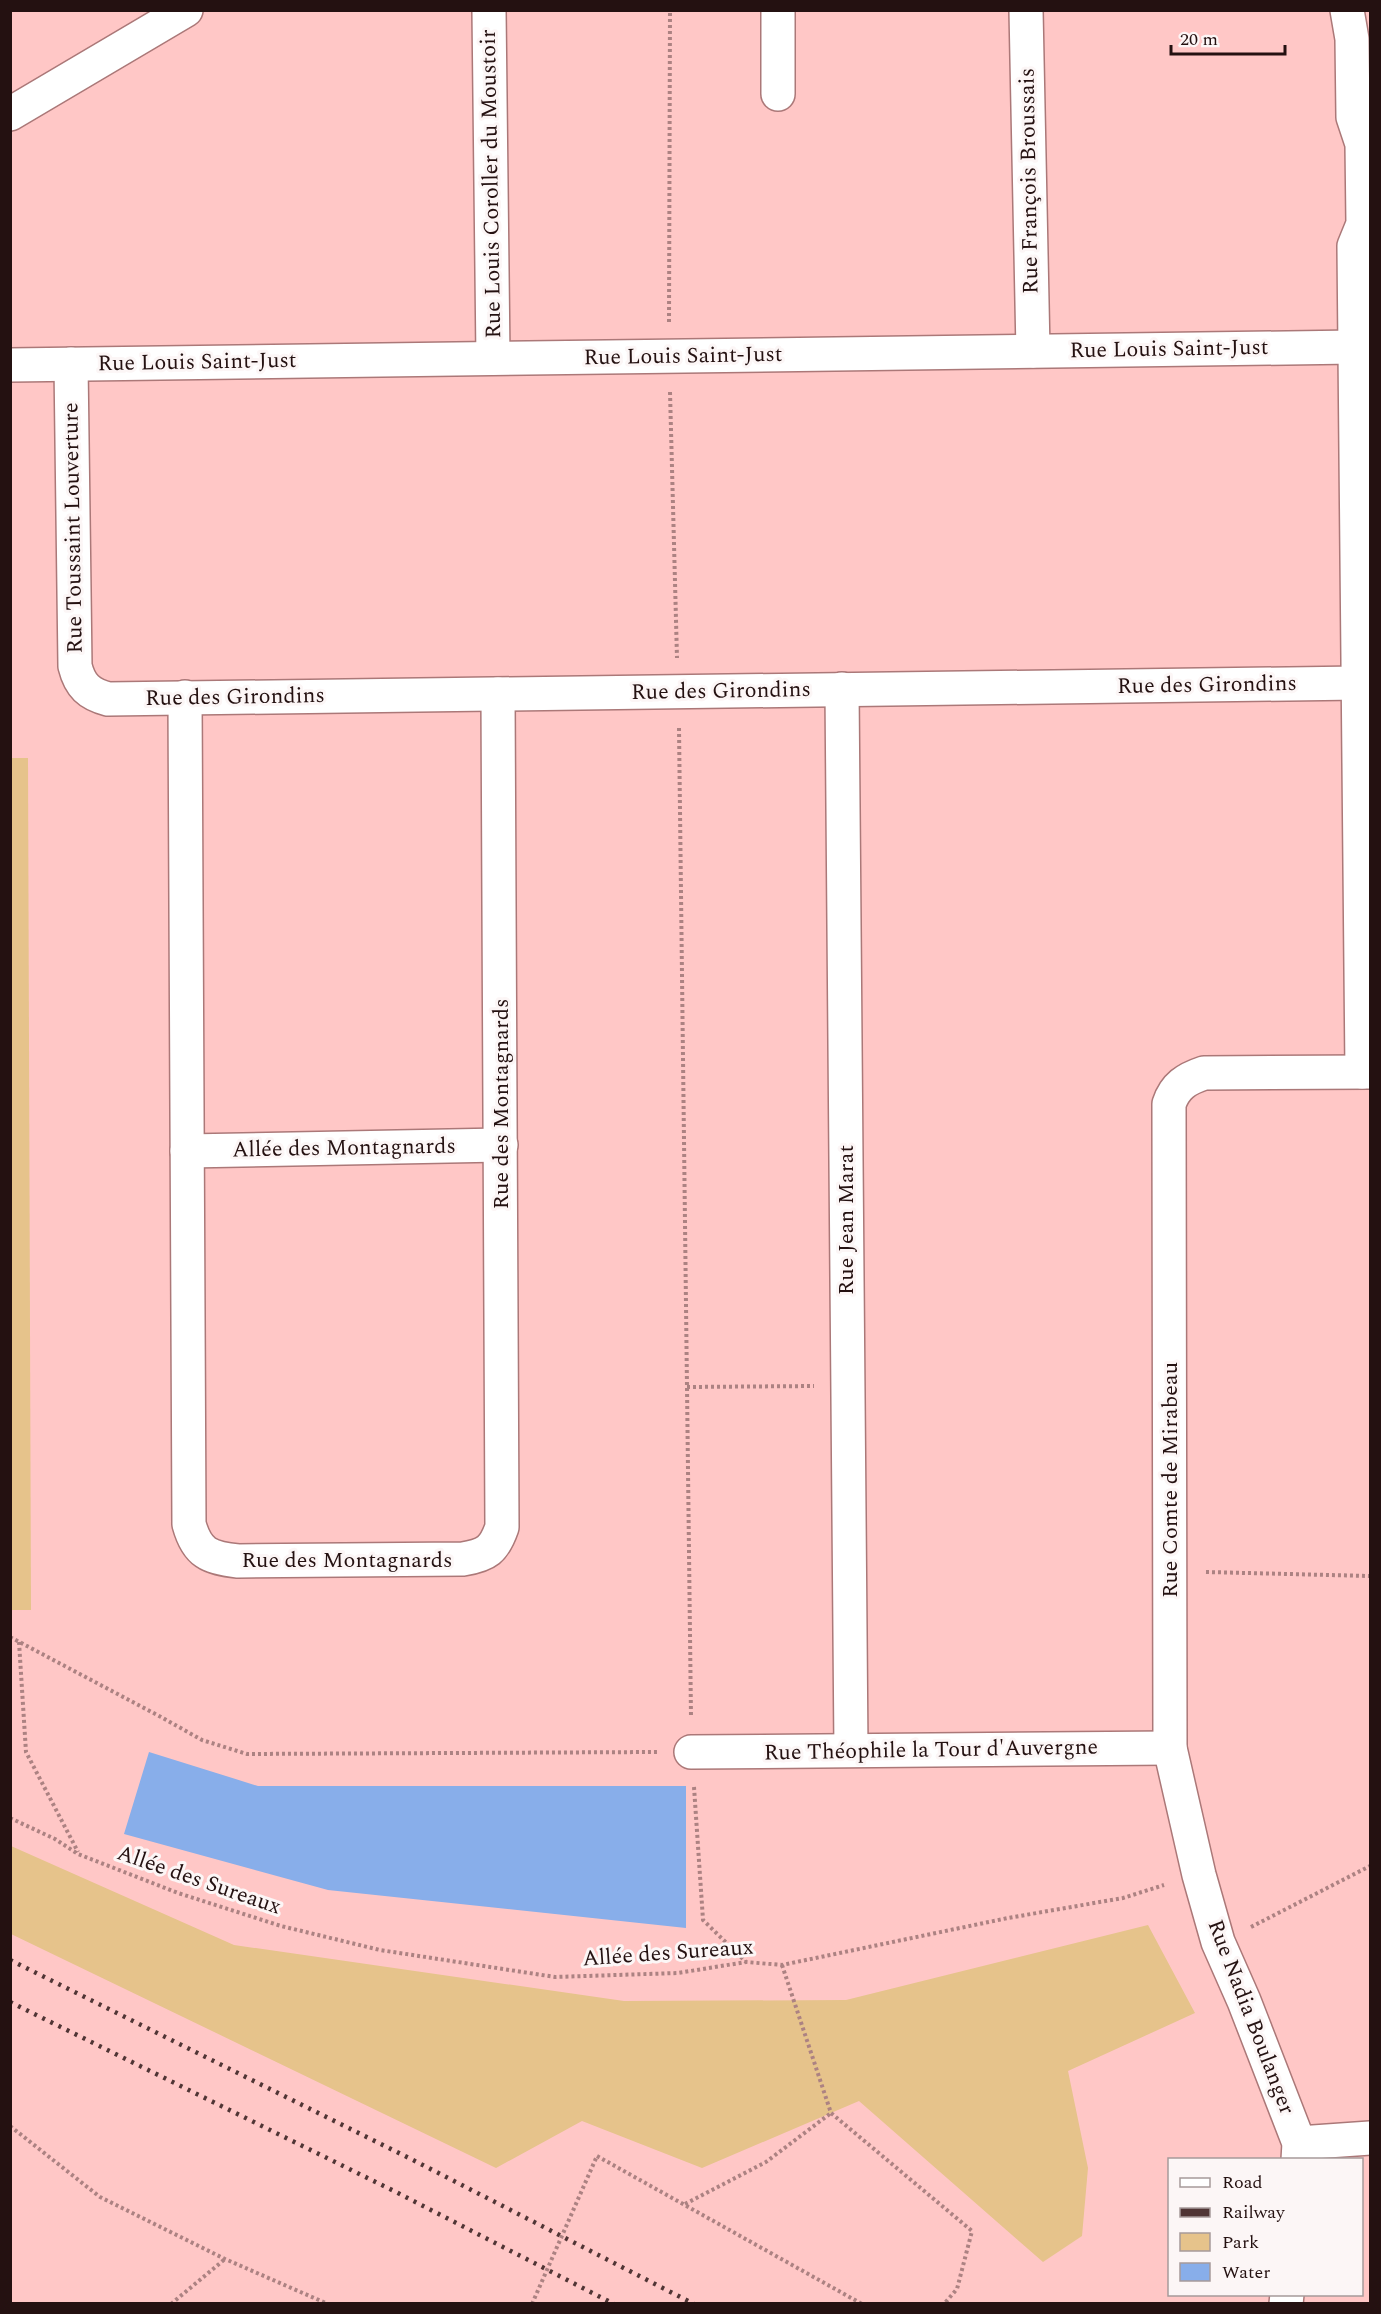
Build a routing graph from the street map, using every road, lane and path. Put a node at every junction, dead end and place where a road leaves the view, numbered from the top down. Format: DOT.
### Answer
graph roads {
  1 [pos="186,10"];
  2 [pos="489,10"];
  3 [pos="670,10"];
  4 [pos="778,10"];
  5 [pos="1026,10"];
  6 [pos="1347,10"];
  7 [pos="778,94"];
  8 [pos="10,114"];
  9 [pos="1360,335"];
  10 [pos="1033,351"];
  11 [pos="669,356"];
  12 [pos="493,358"];
  13 [pos="10,364"];
  14 [pos="71,364"];
  15 [pos="1359,683"];
  16 [pos="842,689"];
  17 [pos="86,690"];
  18 [pos="678,692"];
  19 [pos="498,694"];
  20 [pos="185,698"];
  21 [pos="1366,1072"];
  22 [pos="501,1145"];
  23 [pos="187,1151"];
  24 [pos="848,1385"];
  25 [pos="687,1387"];
  26 [pos="1170,1571"];
  27 [pos="1371,1576"];
  28 [pos="10,1637"];
  29 [pos="18,1641"];
  30 [pos="1170,1748"];
  31 [pos="851,1750"];
  32 [pos="692,1752"];
  33 [pos="10,1818"];
  34 [pos="78,1854"];
  35 [pos="1371,1866"];
  36 [pos="1199,1875"];
  37 [pos="1218,1941"];
  38 [pos="746,1962"];
  39 [pos="782,1965"];
  40 [pos="831,2113"];
  41 [pos="10,2126"];
  42 [pos="1371,2138"];
  43 [pos="1299,2151"];
  44 [pos="684,2205"];
  45 [pos="225,2259"];
  46 [pos="171,2304"];
  47 [pos="328,2304"];
  48 [pos="532,2304"];
  49 [pos="862,2304"];
  50 [pos="944,2304"];
  1 -- 8 [label="street"];
  2 -- 12 [label="street, Rue Louis Coroller du Moustoir"];
  3 -- 11 [label="path"];
  4 -- 7 [label="street"];
  5 -- 10 [label="street, Rue François Broussais"];
  6 -- 9 [label="street"];
  9 -- 10 [label="street, Rue Louis Saint-Just"];
  9 -- 15 [label="street"];
  10 -- 11 [label="street, Rue Louis Saint-Just"];
  11 -- 12 [label="street, Rue Louis Saint-Just"];
  11 -- 18 [label="path"];
  12 -- 14 [label="street, Rue Louis Saint-Just"];
  13 -- 14 [label="street, Rue Louis Saint-Just"];
  14 -- 17 [label="street, Rue Toussaint Louverture"];
  15 -- 16 [label="street, Rue des Girondins"];
  15 -- 21 [label="street"];
  16 -- 18 [label="street, Rue des Girondins"];
  16 -- 24 [label="street, Rue Jean Marat"];
  17 -- 20 [label="street, Rue des Girondins"];
  18 -- 19 [label="street, Rue des Girondins"];
  18 -- 25 [label="path"];
  19 -- 20 [label="street, Rue des Girondins"];
  19 -- 22 [label="street, Rue des Montagnards"];
  20 -- 23 [label="street, Rue des Montagnards"];
  21 -- 26 [label="street, Rue Comte de Mirabeau"];
  22 -- 23 [label="street, Allée des Montagnards"];
  22 -- 23 [label="street, Rue des Montagnards"];
  24 -- 25 [label="path"];
  24 -- 31 [label="street, Rue Jean Marat"];
  25 -- 32 [label="path"];
  26 -- 27 [label="path"];
  26 -- 30 [label="street, Rue Comte de Mirabeau"];
  28 -- 29 [label="path"];
  29 -- 32 [label="path"];
  29 -- 34 [label="path"];
  30 -- 31 [label="street, Rue Théophile la Tour d'Auvergne"];
  30 -- 36 [label="street, Rue Comte de Mirabeau"];
  31 -- 32 [label="street, Rue Théophile la Tour d'Auvergne"];
  32 -- 38 [label="path"];
  33 -- 34 [label="path, Allée des Sureaux"];
  34 -- 38 [label="path, Allée des Sureaux"];
  35 -- 37 [label="path"];
  36 -- 37 [label="street, Rue Nadia Boulanger"];
  36 -- 39 [label="path, Allée des Sureaux"];
  37 -- 43 [label="street, Rue Nadia Boulanger"];
  38 -- 39 [label="path, Allée des Sureaux"];
  39 -- 40 [label="path"];
  40 -- 44 [label="path"];
  40 -- 50 [label="path"];
  41 -- 45 [label="path"];
  42 -- 43 [label="street"];
  44 -- 48 [label="path, bridge"];
  44 -- 49 [label="path"];
  45 -- 46 [label="path"];
  45 -- 47 [label="path"];
}
